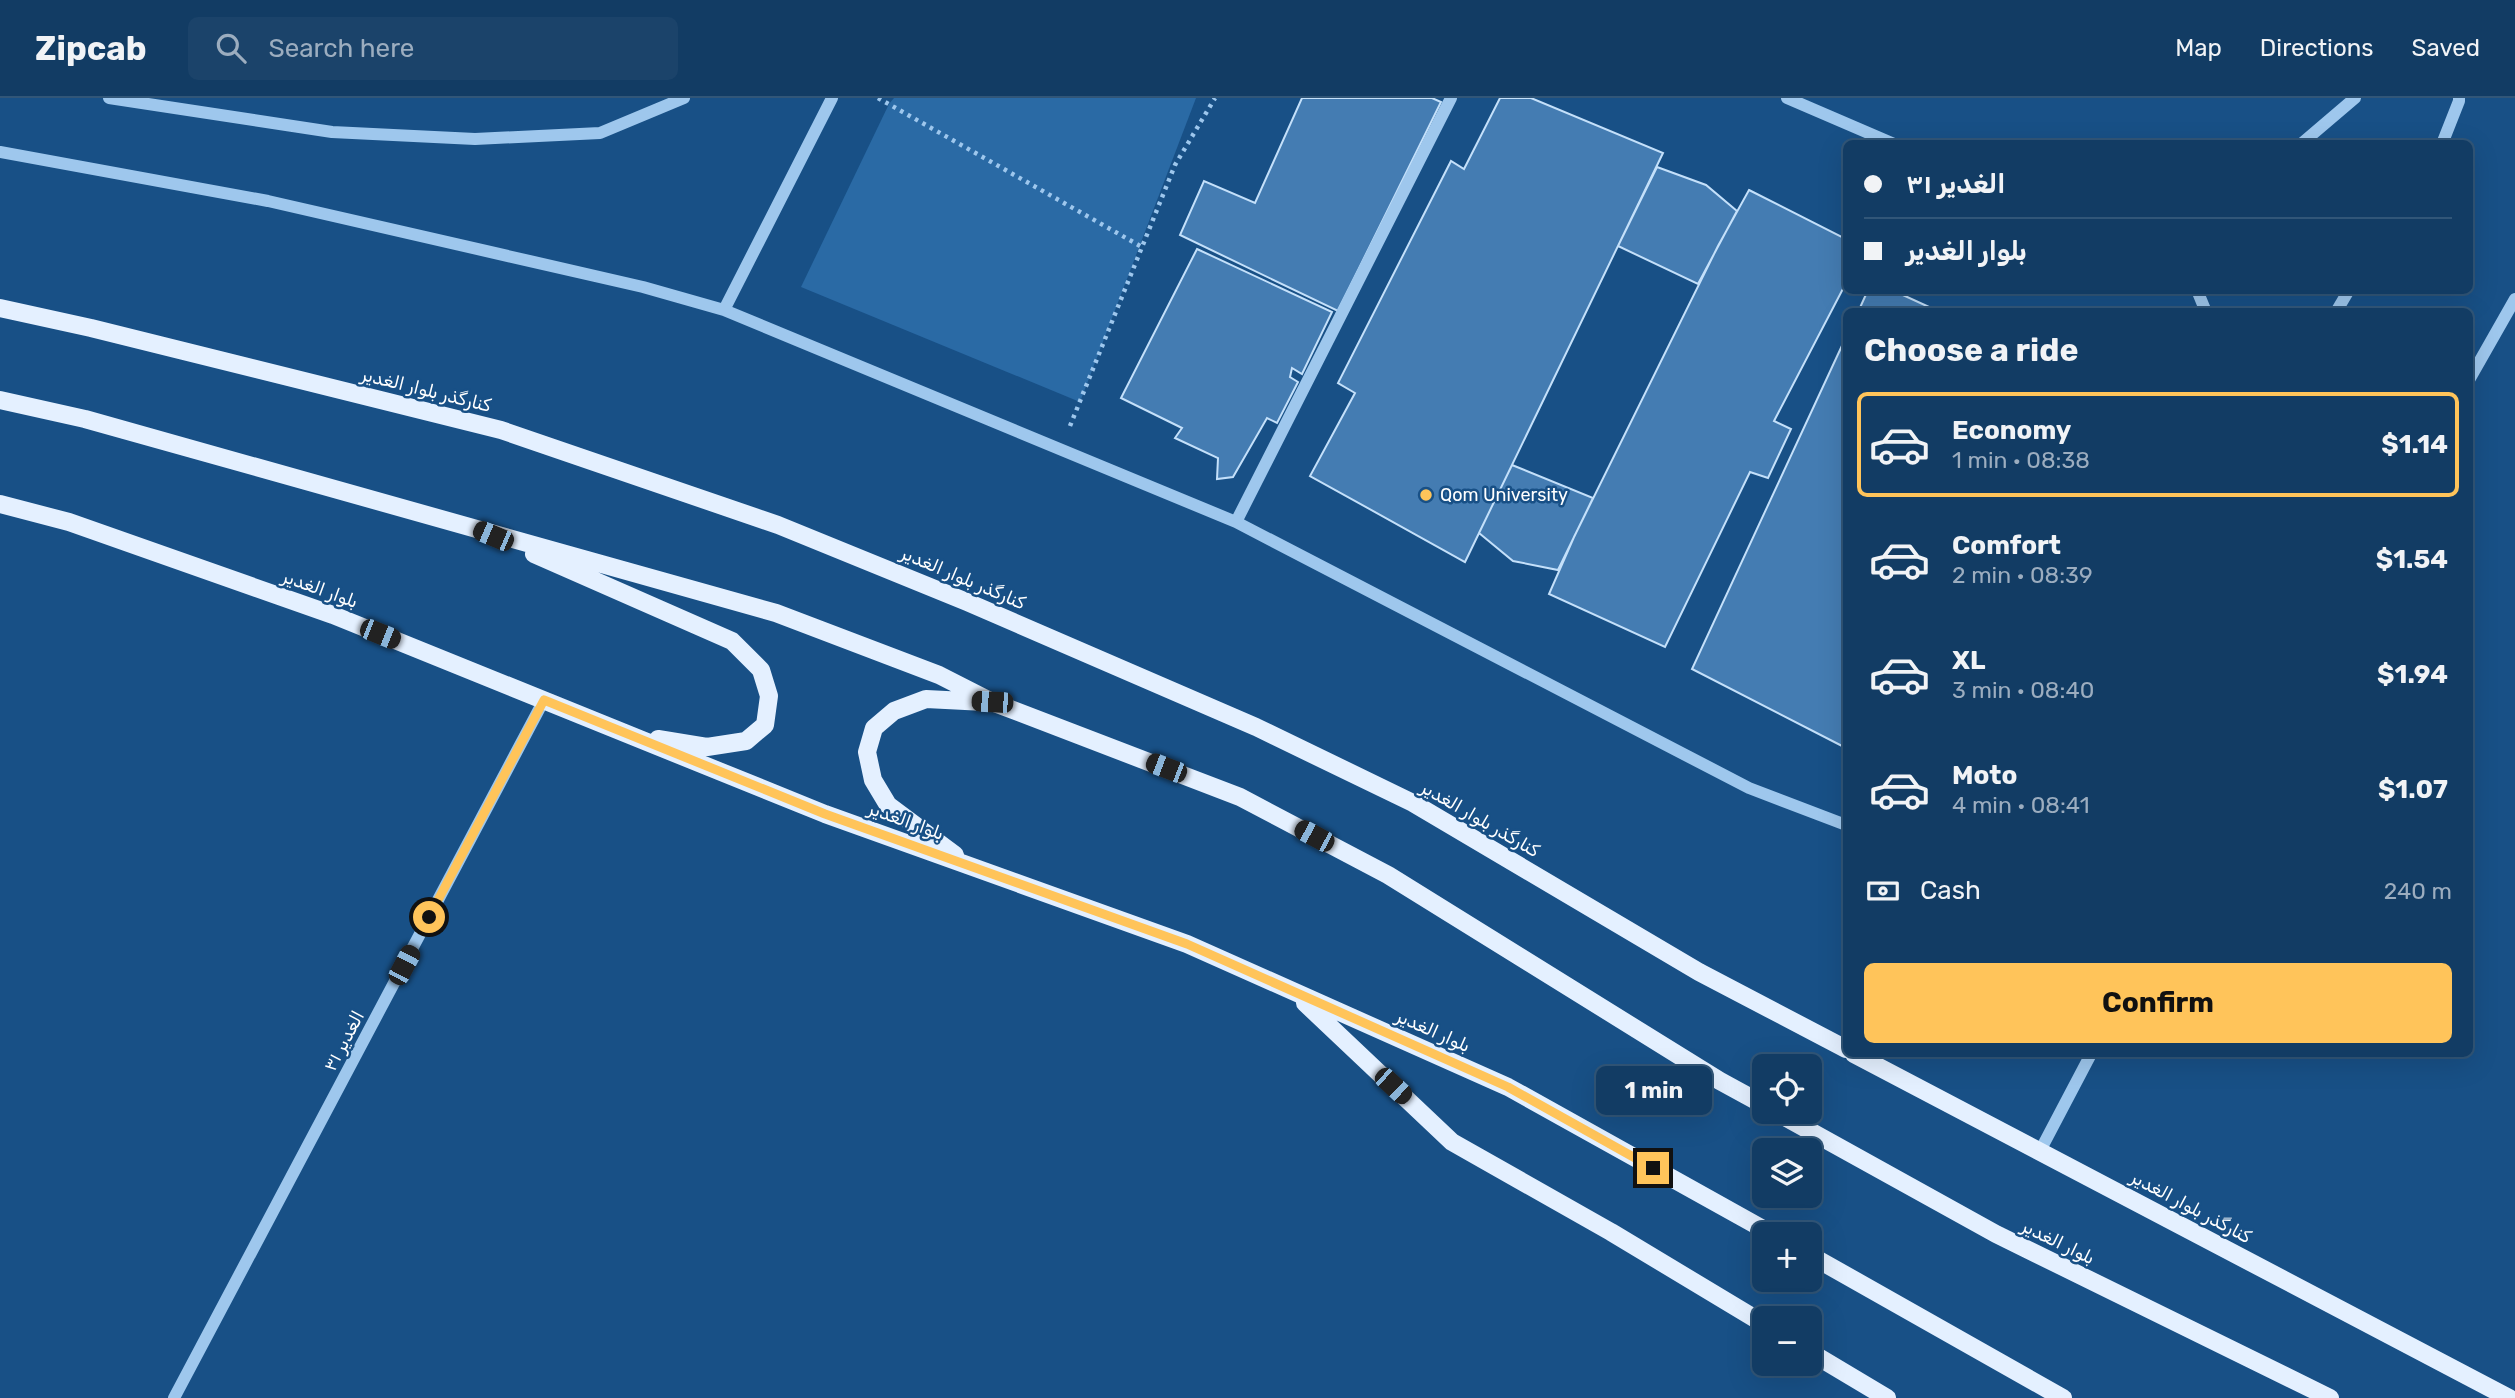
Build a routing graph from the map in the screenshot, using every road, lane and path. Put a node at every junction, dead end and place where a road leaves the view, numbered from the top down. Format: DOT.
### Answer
graph roads {
  1 [pos="109,98"];
  2 [pos="684,98"];
  3 [pos="832,98"];
  4 [pos="878,98"];
  5 [pos="1215,98"];
  6 [pos="1451,98"];
  7 [pos="1787,98"];
  8 [pos="2355,98"];
  9 [pos="2459,98"];
  10 [pos="1885,140"];
  11 [pos="2306,140"];
  12 [pos="2444,140"];
  13 [pos="0,152"];
  14 [pos="1142,247"];
  15 [pos="2515,299"];
  16 [pos="0,309"];
  17 [pos="724,310"];
  18 [pos="2473,373"];
  19 [pos="0,400"];
  20 [pos="1061,449"];
  21 [pos="0,504"];
  22 [pos="1236,522"];
  23 [pos="469,526"];
  24 [pos="544,700"];
  25 [pos="992,702"];
  26 [pos="627,734"];
  27 [pos="1843,824"];
  28 [pos="970,866"];
  29 [pos="1294,993"];
  30 [pos="1843,1047"];
  31 [pos="1860,1057"];
  32 [pos="2089,1057"];
  33 [pos="1752,1098"];
  34 [pos="1797,1124"];
  35 [pos="2040,1151"];
  36 [pos="1752,1223"];
  37 [pos="1822,1262"];
  38 [pos="1752,1317"];
  39 [pos="1822,1359"];
  40 [pos="174,1398"];
  41 [pos="1886,1398"];
  42 [pos="2063,1398"];
  43 [pos="2330,1398"];
  44 [pos="2509,1398"];
  1 -- 2 [label="street"];
  3 -- 17 [label="street"];
  4 -- 14 [label="path"];
  5 -- 14 [label="path"];
  6 -- 22 [label="street"];
  7 -- 10 [label="street"];
  8 -- 11 [label="street"];
  9 -- 12 [label="street"];
  13 -- 17 [label="street"];
  14 -- 20 [label="path"];
  15 -- 18 [label="street"];
  16 -- 30 [label="main road, کنارگذر بلوار الغدیر"];
  17 -- 20 [label="street"];
  19 -- 23 [label="main road"];
  20 -- 22 [label="street"];
  21 -- 24 [label="main road, بلوار الغدیر"];
  22 -- 27 [label="street"];
  23 -- 25 [label="main road"];
  23 -- 26 [label="main road"];
  24 -- 26 [label="main road, بلوار الغدیر"];
  24 -- 40 [label="street, الغدیر ۳۱"];
  25 -- 28 [label="main road"];
  25 -- 33 [label="main road"];
  26 -- 28 [label="main road, بلوار الغدیر"];
  28 -- 29 [label="main road, بلوار الغدیر"];
  29 -- 36 [label="main road, بلوار الغدیر"];
  29 -- 38 [label="main road"];
  31 -- 35 [label="main road, کنارگذر بلوار الغدیر"];
  32 -- 35 [label="street"];
  34 -- 43 [label="main road, بلوار الغدیر"];
  35 -- 44 [label="main road, کنارگذر بلوار الغدیر"];
  37 -- 42 [label="main road"];
  39 -- 41 [label="main road"];
}
